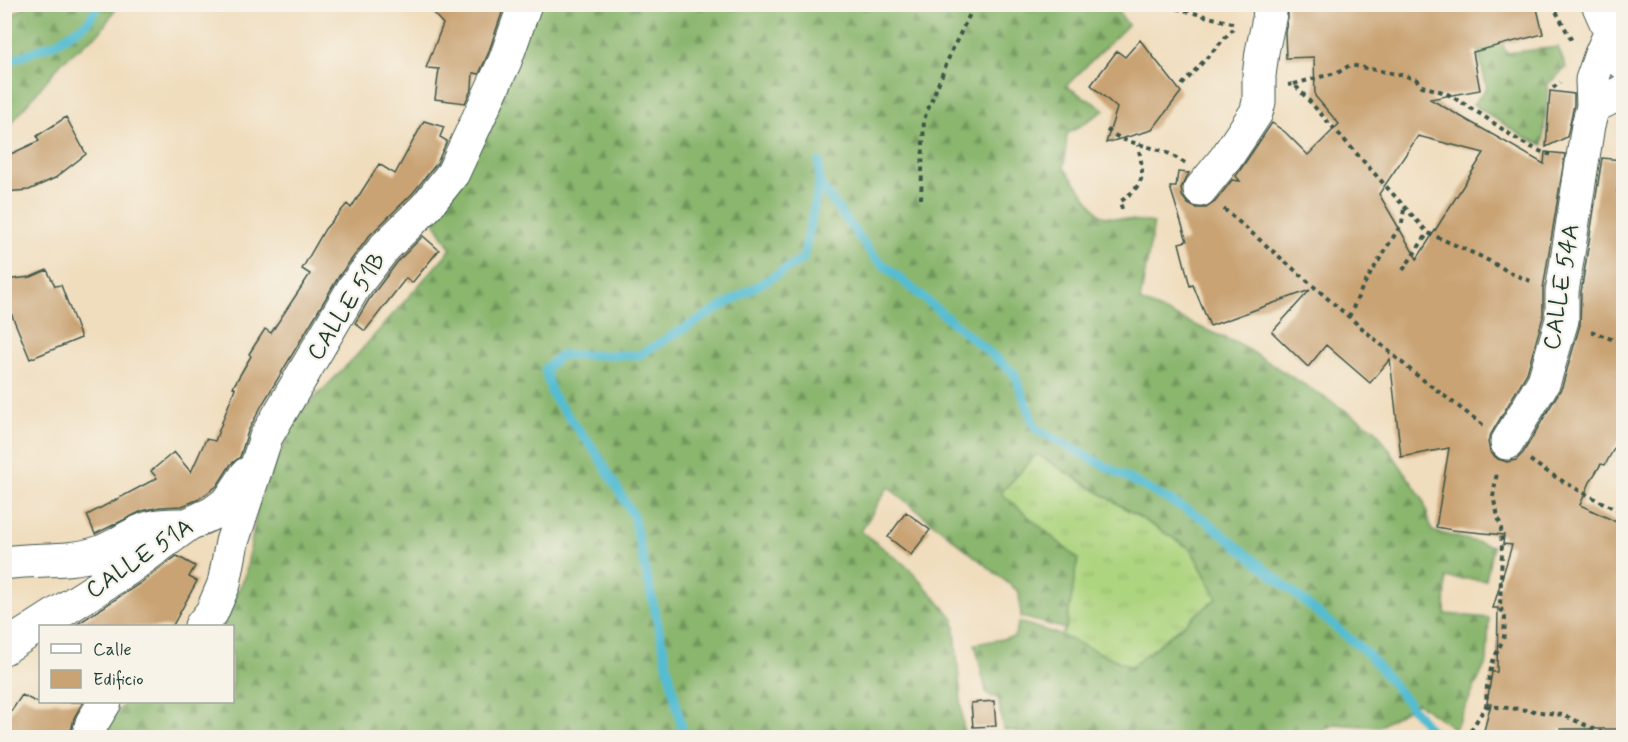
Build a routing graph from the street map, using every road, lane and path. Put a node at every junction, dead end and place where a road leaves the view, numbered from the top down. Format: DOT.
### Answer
graph roads {
  1 [pos="525,4"];
  2 [pos="975,4"];
  3 [pos="1159,4"];
  4 [pos="1268,4"];
  5 [pos="1611,34"];
  6 [pos="1294,84"];
  7 [pos="1182,85"];
  8 [pos="1260,85"];
  9 [pos="1623,91"];
  10 [pos="1593,107"];
  11 [pos="1107,130"];
  12 [pos="1138,145"];
  13 [pos="1583,162"];
  14 [pos="1221,163"];
  15 [pos="1200,190"];
  16 [pos="921,199"];
  17 [pos="1122,209"];
  18 [pos="1404,209"];
  19 [pos="1428,233"];
  20 [pos="1403,270"];
  21 [pos="1562,292"];
  22 [pos="1349,318"];
  23 [pos="1507,443"];
  24 [pos="260,455"];
  25 [pos="1623,513"];
  26 [pos="189,524"];
  27 [pos="4,563"];
  28 [pos="40,625"];
  29 [pos="202,625"];
  30 [pos="39,626"];
  31 [pos="4,648"];
  32 [pos="104,703"];
  33 [pos="1486,706"];
  34 [pos="88,738"];
  35 [pos="1466,738"];
  36 [pos="1614,738"];
  1 -- 24 [label="street, CALLE 51B"];
  2 -- 16 [label="path"];
  3 -- 7 [label="path"];
  4 -- 8 [label="street"];
  5 -- 10 [label="street, CALLE 54A"];
  6 -- 8 [label="path"];
  6 -- 13 [label="path"];
  6 -- 18 [label="path"];
  8 -- 14 [label="street"];
  9 -- 10 [label="street"];
  10 -- 13 [label="street, CALLE 54A"];
  11 -- 12 [label="path"];
  12 -- 14 [label="path"];
  12 -- 17 [label="path"];
  13 -- 21 [label="street, CALLE 54A"];
  14 -- 15 [label="street"];
  15 -- 22 [label="path"];
  18 -- 19 [label="path"];
  18 -- 22 [label="path"];
  19 -- 20 [label="path"];
  19 -- 21 [label="path"];
  21 -- 23 [label="street, CALLE 54A"];
  22 -- 23 [label="path"];
  23 -- 25 [label="path"];
  23 -- 33 [label="path"];
  24 -- 26 [label="street, CALLE 51A"];
  24 -- 29 [label="street, CALLE 51B"];
  26 -- 27 [label="street"];
  26 -- 28 [label="street, CALLE 51A"];
  30 -- 31 [label="street, CALLE 51A"];
  32 -- 34 [label="street"];
  33 -- 35 [label="path"];
  33 -- 36 [label="path"];
}
